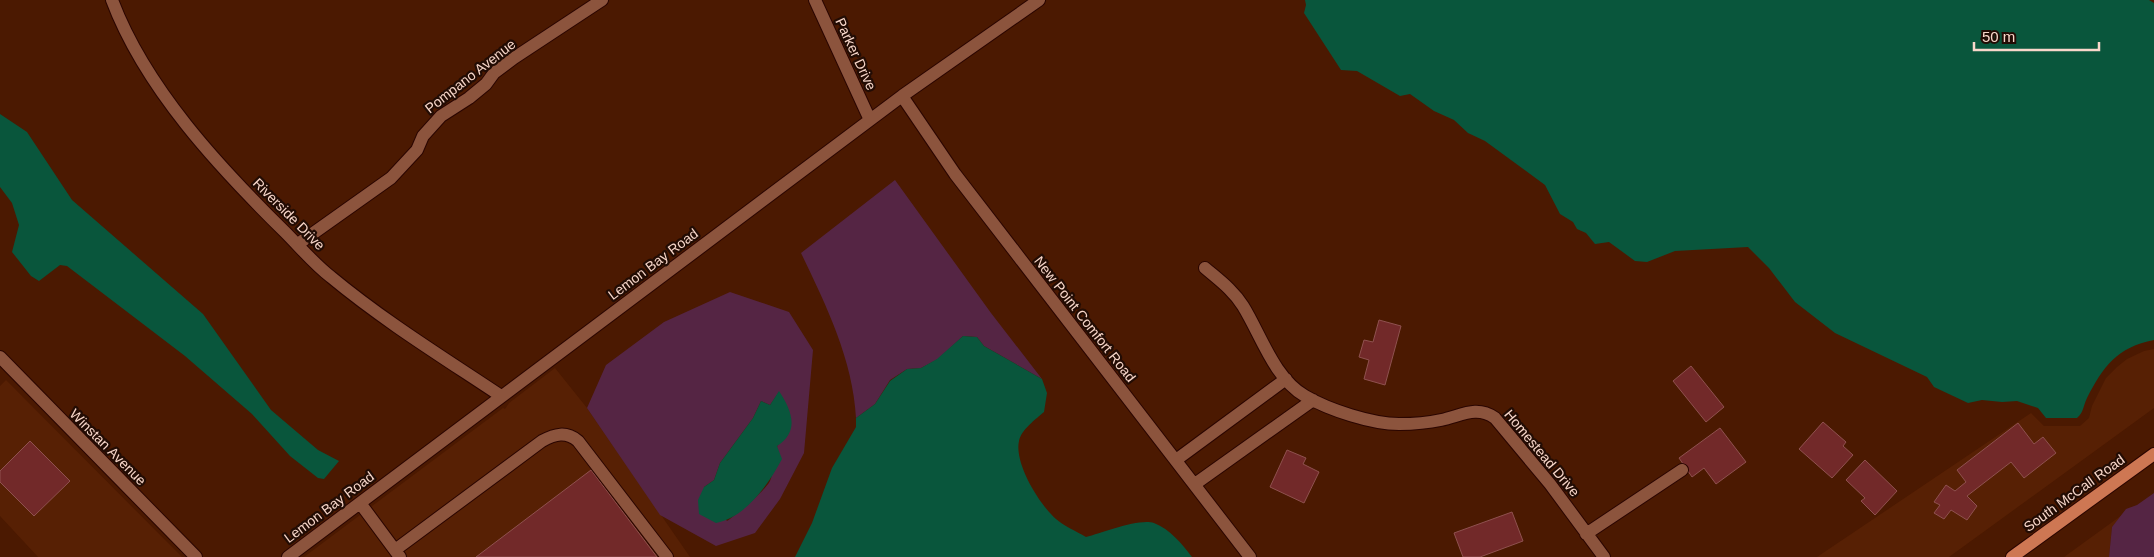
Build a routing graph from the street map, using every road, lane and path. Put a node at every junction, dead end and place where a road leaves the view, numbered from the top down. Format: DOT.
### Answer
graph roads {
  1 [pos="112,0"];
  2 [pos="602,0"];
  3 [pos="815,0"];
  4 [pos="1040,0"];
  5 [pos="902,96"];
  6 [pos="870,120"];
  7 [pos="298,244"];
  8 [pos="1205,268"];
  9 [pos="0,357"];
  10 [pos="1286,379"];
  11 [pos="502,396"];
  12 [pos="1313,400"];
  13 [pos="2154,454"];
  14 [pos="1176,460"];
  15 [pos="1682,470"];
  16 [pos="1195,484"];
  17 [pos="360,503"];
  18 [pos="1586,534"];
  19 [pos="398,554"];
  20 [pos="196,557"];
  21 [pos="288,557"];
  22 [pos="667,557"];
  23 [pos="1250,557"];
  24 [pos="1604,557"];
  25 [pos="2012,557"];
  1 -- 7 [label="street, Riverside Drive"];
  2 -- 7 [label="street, Pompano Avenue"];
  3 -- 6 [label="street, Parker Drive"];
  4 -- 5 [label="street, Lemon Bay Road"];
  5 -- 6 [label="street, Lemon Bay Road"];
  5 -- 14 [label="street, New Point Comfort Road"];
  6 -- 11 [label="street, Lemon Bay Road"];
  7 -- 11 [label="street, Riverside Drive"];
  8 -- 10 [label="street, Homestead Drive"];
  9 -- 20 [label="street, Winstan Avenue"];
  10 -- 12 [label="street, Homestead Drive"];
  10 -- 14 [label="street"];
  11 -- 17 [label="street, Lemon Bay Road"];
  12 -- 16 [label="street"];
  12 -- 18 [label="street, Homestead Drive"];
  13 -- 25 [label="main road, South McCall Road"];
  14 -- 16 [label="street, New Point Comfort Road"];
  15 -- 18 [label="street"];
  16 -- 23 [label="street, New Point Comfort Road"];
  17 -- 19 [label="street"];
  17 -- 21 [label="street, Lemon Bay Road"];
  18 -- 24 [label="street, Homestead Drive"];
  19 -- 22 [label="street"];
}
